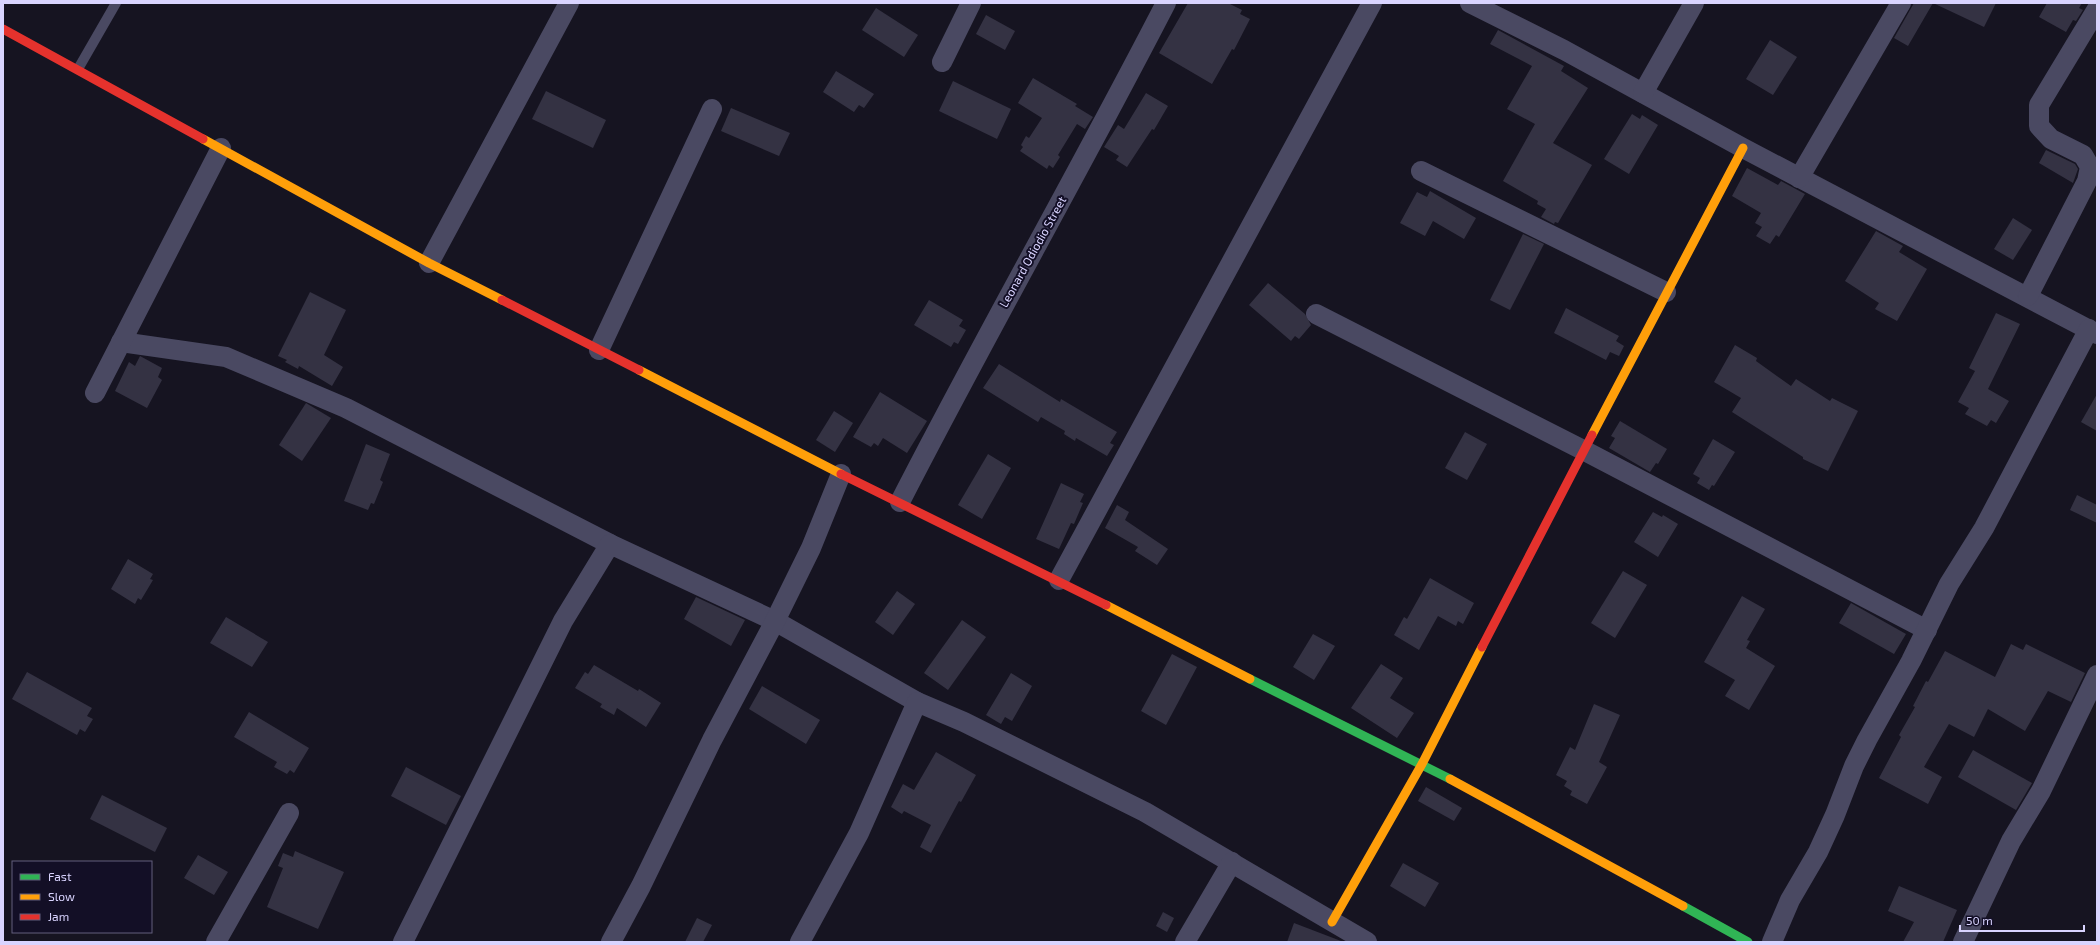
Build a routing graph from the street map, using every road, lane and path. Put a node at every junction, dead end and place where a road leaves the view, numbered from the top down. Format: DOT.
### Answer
graph roads {
  1 [pos="116,3"];
  2 [pos="569,3"];
  3 [pos="971,3"];
  4 [pos="1166,3"];
  5 [pos="1372,3"];
  6 [pos="1470,3"];
  7 [pos="1694,3"];
  8 [pos="1900,3"];
  9 [pos="2097,9"];
  10 [pos="3,29"];
  11 [pos="942,62"];
  12 [pos="78,69"];
  13 [pos="1643,93"];
  14 [pos="712,109"];
  15 [pos="220,148"];
  16 [pos="1743,148"];
  17 [pos="1421,172"];
  18 [pos="1799,178"];
  19 [pos="429,263"];
  20 [pos="1666,292"];
  21 [pos="2028,296"];
  22 [pos="1316,314"];
  23 [pos="2093,331"];
  24 [pos="121,342"];
  25 [pos="599,350"];
  26 [pos="95,393"];
  27 [pos="1585,451"];
  28 [pos="841,474"];
  29 [pos="900,502"];
  30 [pos="610,544"];
  31 [pos="1059,580"];
  32 [pos="775,621"];
  33 [pos="1927,630"];
  34 [pos="2097,675"];
  35 [pos="917,702"];
  36 [pos="1422,764"];
  37 [pos="289,813"];
  38 [pos="1232,862"];
  39 [pos="1332,922"];
  40 [pos="216,942"];
  41 [pos="403,942"];
  42 [pos="611,942"];
  43 [pos="800,942"];
  44 [pos="1185,942"];
  45 [pos="1368,942"];
  46 [pos="1748,942"];
  47 [pos="1772,942"];
  48 [pos="1963,942"];
  1 -- 12 [label="lane"];
  2 -- 19 [label="street"];
  3 -- 11 [label="street"];
  4 -- 29 [label="street, Leonard Odiodio Street"];
  5 -- 31 [label="street"];
  6 -- 13 [label="street"];
  7 -- 13 [label="street"];
  8 -- 18 [label="street"];
  9 -- 21 [label="street"];
  10 -- 12 [label="street"];
  12 -- 15 [label="street"];
  13 -- 16 [label="street"];
  14 -- 25 [label="street"];
  15 -- 19 [label="street"];
  15 -- 24 [label="street"];
  16 -- 18 [label="street"];
  16 -- 20 [label="street"];
  17 -- 20 [label="street"];
  18 -- 21 [label="street"];
  19 -- 25 [label="street"];
  20 -- 27 [label="street"];
  21 -- 23 [label="street"];
  22 -- 27 [label="street"];
  23 -- 33 [label="street"];
  24 -- 26 [label="street"];
  24 -- 30 [label="street"];
  25 -- 28 [label="street"];
  27 -- 33 [label="street"];
  27 -- 36 [label="street"];
  28 -- 29 [label="street"];
  28 -- 32 [label="street"];
  29 -- 31 [label="street"];
  30 -- 32 [label="street"];
  30 -- 41 [label="street"];
  31 -- 36 [label="street"];
  32 -- 35 [label="street"];
  32 -- 42 [label="street"];
  33 -- 47 [label="street"];
  34 -- 48 [label="street"];
  35 -- 38 [label="street"];
  35 -- 43 [label="street"];
  36 -- 39 [label="street"];
  36 -- 46 [label="street"];
  37 -- 40 [label="street"];
  38 -- 39 [label="street"];
  38 -- 44 [label="street"];
  39 -- 45 [label="street"];
}
